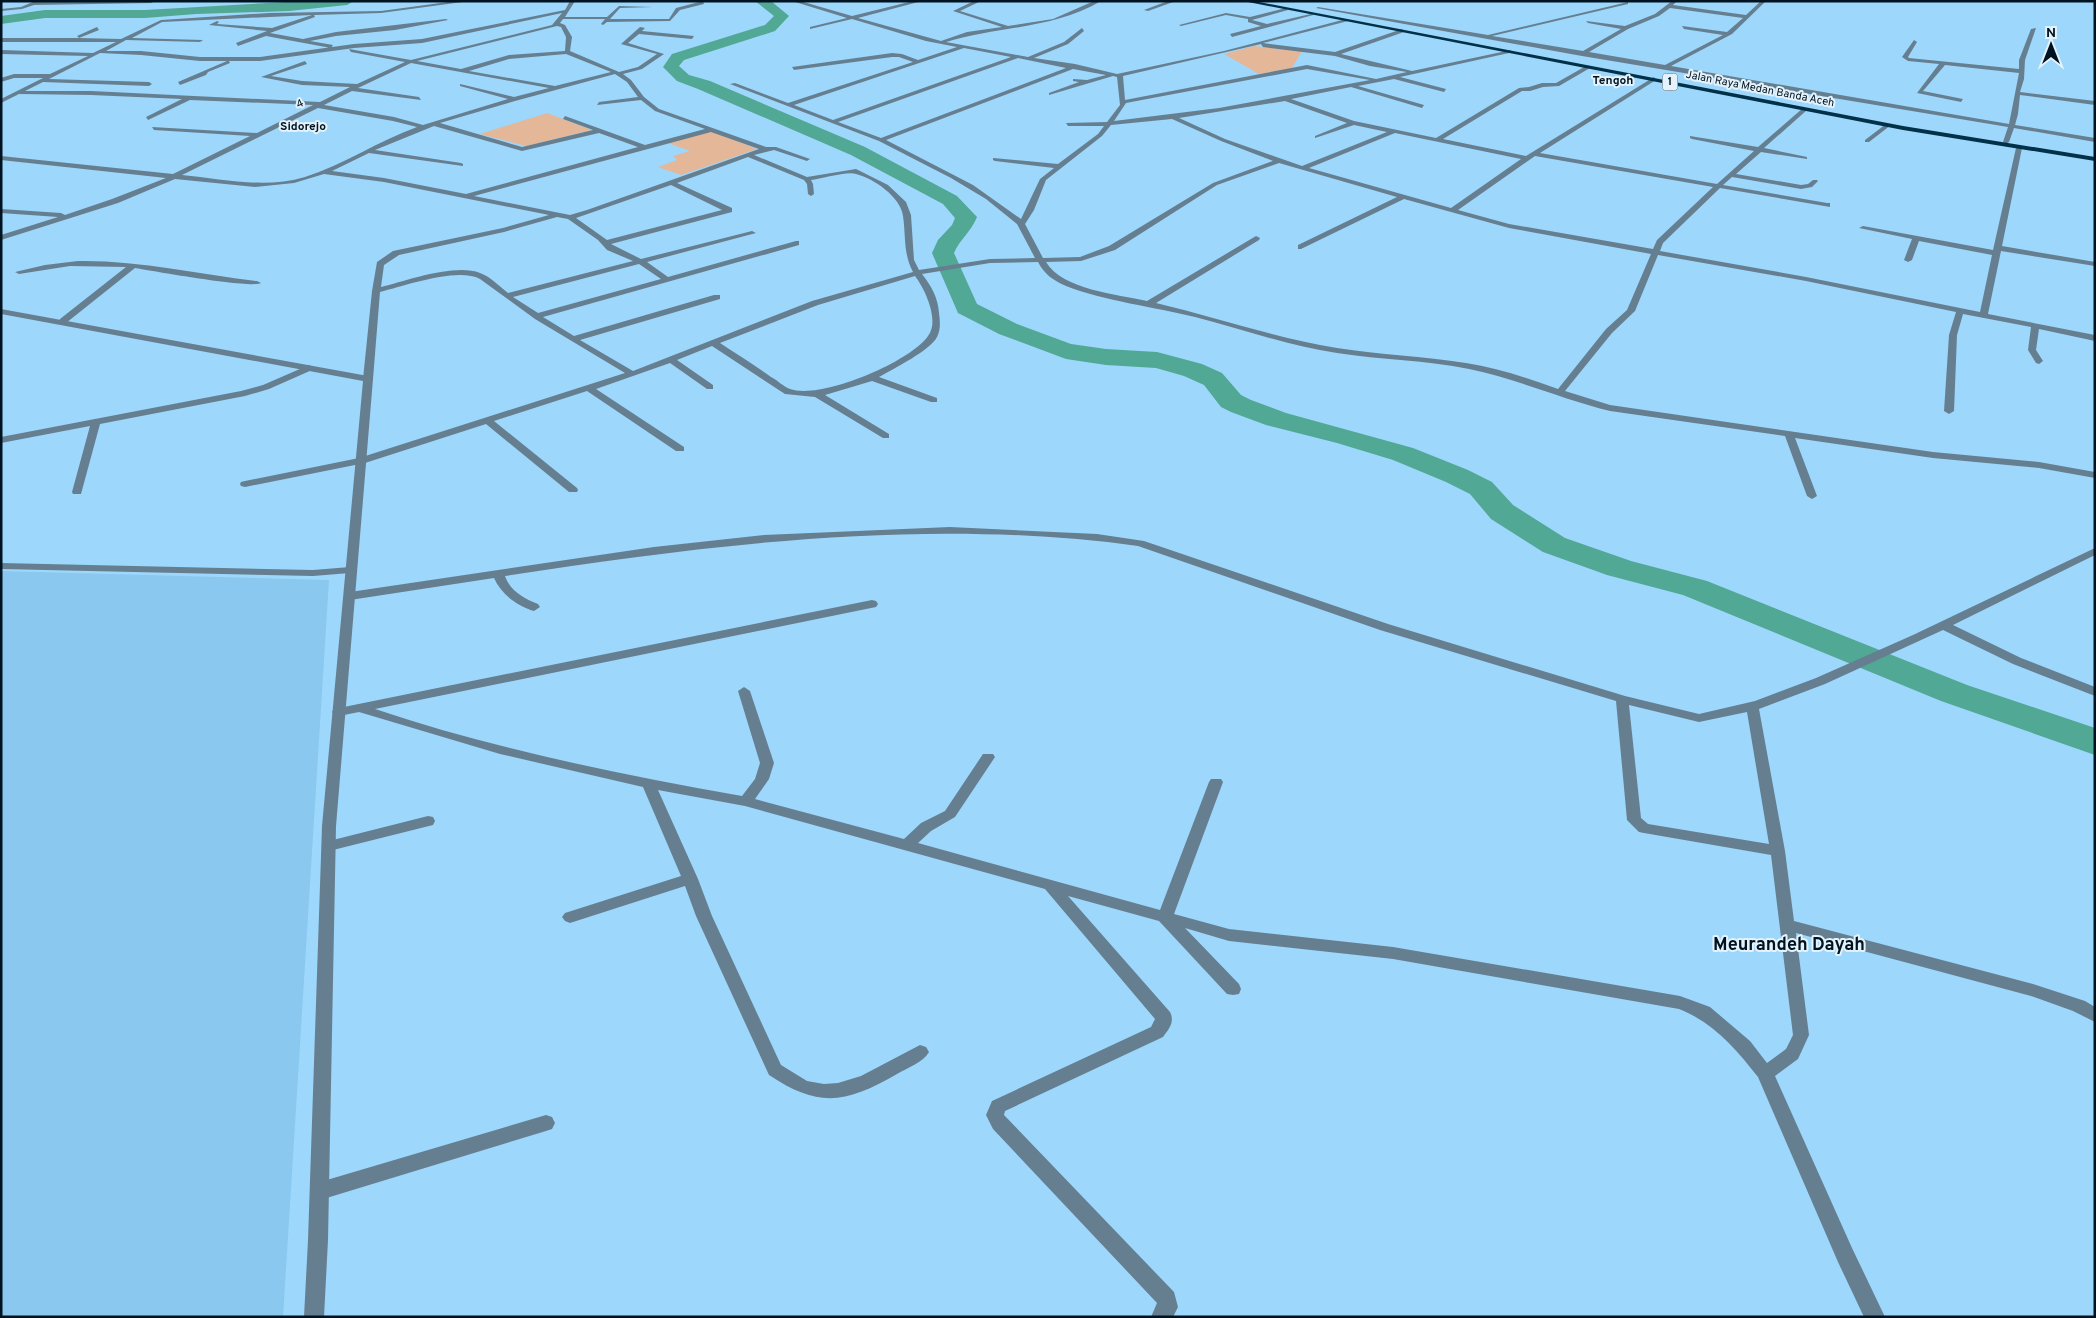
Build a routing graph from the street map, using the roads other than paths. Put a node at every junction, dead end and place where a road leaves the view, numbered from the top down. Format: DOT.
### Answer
graph roads {
  1 [pos="409,1"];
  2 [pos="468,1"];
  3 [pos="573,1"];
  4 [pos="701,1"];
  5 [pos="794,1"];
  6 [pos="920,1"];
  7 [pos="979,1"];
  8 [pos="1099,1"];
  9 [pos="1174,1"];
  10 [pos="1245,1"];
  11 [pos="1260,1"];
  12 [pos="1675,1"];
  13 [pos="1764,1"];
  14 [pos="36,2"];
  15 [pos="82,2"];
  16 [pos="151,3"];
  17 [pos="1626,3"];
  18 [pos="430,5"];
  19 [pos="1669,6"];
  20 [pos="651,7"];
  21 [pos="1286,8"];
  22 [pos="403,9"];
  23 [pos="1,10"];
  24 [pos="565,10"];
  25 [pos="1146,10"];
  26 [pos="1313,10"];
  27 [pos="320,13"];
  28 [pos="429,15"];
  29 [pos="226,17"];
  30 [pos="1747,17"];
  31 [pos="856,18"];
  32 [pos="1250,18"];
  33 [pos="446,20"];
  34 [pos="608,20"];
  35 [pos="1346,20"];
  36 [pos="559,21"];
  37 [pos="1588,22"];
  38 [pos="1181,25"];
  39 [pos="1267,26"];
  40 [pos="1729,26"];
  41 [pos="1684,27"];
  42 [pos="1738,27"];
  43 [pos="611,28"];
  44 [pos="630,28"];
  45 [pos="812,28"];
  46 [pos="1008,28"];
  47 [pos="1626,28"];
  48 [pos="97,29"];
  49 [pos="2034,29"];
  50 [pos="272,30"];
  51 [pos="1082,30"];
  52 [pos="1402,30"];
  53 [pos="12,32"];
  54 [pos="636,32"];
  55 [pos="266,34"];
  56 [pos="1728,34"];
  57 [pos="1232,35"];
  58 [pos="692,37"];
  59 [pos="1485,37"];
  60 [pos="1,38"];
  61 [pos="124,39"];
  62 [pos="74,40"];
  63 [pos="200,40"];
  64 [pos="303,41"];
  65 [pos="942,42"];
  66 [pos="1914,42"];
  67 [pos="238,44"];
  68 [pos="1255,44"];
  69 [pos="966,46"];
  70 [pos="338,48"];
  71 [pos="1509,51"];
  72 [pos="1,52"];
  73 [pos="567,52"];
  74 [pos="96,53"];
  75 [pos="1583,53"];
  76 [pos="1335,54"];
  77 [pos="1020,56"];
  78 [pos="1030,58"];
  79 [pos="48,60"];
  80 [pos="83,60"];
  81 [pos="232,60"];
  82 [pos="1570,60"];
  83 [pos="409,62"];
  84 [pos="918,62"];
  85 [pos="1944,62"];
  86 [pos="305,63"];
  87 [pos="1076,66"];
  88 [pos="1588,66"];
  89 [pos="794,68"];
  90 [pos="1666,68"];
  91 [pos="460,71"];
  92 [pos="2020,71"];
  93 [pos="1414,72"];
  94 [pos="617,73"];
  95 [pos="1116,74"];
  96 [pos="51,76"];
  97 [pos="1393,77"];
  98 [pos="1654,79"];
  99 [pos="1,80"];
  100 [pos="1075,80"];
  101 [pos="1381,80"];
  102 [pos="41,81"];
  103 [pos="1086,82"];
  104 [pos="1678,82"];
  105 [pos="180,83"];
  106 [pos="150,84"];
  107 [pos="732,84"];
  108 [pos="462,85"];
  109 [pos="359,86"];
  110 [pos="1352,86"];
  111 [pos="558,88"];
  112 [pos="352,89"];
  113 [pos="1444,90"];
  114 [pos="18,93"];
  115 [pos="2017,93"];
  116 [pos="1052,94"];
  117 [pos="192,97"];
  118 [pos="642,98"];
  119 [pos="419,99"];
  120 [pos="516,99"];
  121 [pos="1286,100"];
  122 [pos="1961,100"];
  123 [pos="1,101"];
  124 [pos="1122,102"];
  125 [pos="2095,103"];
  126 [pos="599,104"];
  127 [pos="321,105"];
  128 [pos="788,105"];
  129 [pos="1422,106"];
  130 [pos="1805,109"];
  131 [pos="148,118"];
  132 [pos="565,118"];
  133 [pos="1174,118"];
  134 [pos="832,122"];
  135 [pos="1353,123"];
  136 [pos="435,124"];
  137 [pos="1068,124"];
  138 [pos="1107,125"];
  139 [pos="1888,125"];
  140 [pos="2011,126"];
  141 [pos="423,127"];
  142 [pos="154,128"];
  143 [pos="713,129"];
  144 [pos="599,131"];
  145 [pos="1395,131"];
  146 [pos="260,135"];
  147 [pos="1317,137"];
  148 [pos="1692,137"];
  149 [pos="881,140"];
  150 [pos="1437,140"];
  151 [pos="2095,140"];
  152 [pos="1867,141"];
  153 [pos="2006,142"];
  154 [pos="644,147"];
  155 [pos="2019,148"];
  156 [pos="765,149"];
  157 [pos="2043,149"];
  158 [pos="1759,150"];
  159 [pos="366,151"];
  160 [pos="748,155"];
  161 [pos="1530,156"];
  162 [pos="2095,157"];
  163 [pos="1,158"];
  164 [pos="1805,158"];
  165 [pos="807,159"];
  166 [pos="995,159"];
  167 [pos="1279,161"];
  168 [pos="461,165"];
  169 [pos="1058,166"];
  170 [pos="1302,168"];
  171 [pos="324,172"];
  172 [pos="1732,175"];
  173 [pos="173,176"];
  174 [pos="806,179"];
  175 [pos="1815,181"];
  176 [pos="670,182"];
  177 [pos="1718,186"];
  178 [pos="811,194"];
  179 [pos="466,196"];
  180 [pos="1404,198"];
  181 [pos="1827,205"];
  182 [pos="1,211"];
  183 [pos="1452,212"];
  184 [pos="69,215"];
  185 [pos="558,215"];
  186 [pos="570,217"];
  187 [pos="1022,223"];
  188 [pos="1863,228"];
  189 [pos="752,233"];
  190 [pos="1,238"];
  191 [pos="1256,238"];
  192 [pos="1916,238"];
  193 [pos="606,243"];
  194 [pos="796,243"];
  195 [pos="1301,247"];
  196 [pos="1997,250"];
  197 [pos="1655,252"];
  198 [pos="1908,260"];
  199 [pos="639,261"];
  200 [pos="1040,261"];
  201 [pos="2095,264"];
  202 [pos="132,267"];
  203 [pos="19,272"];
  204 [pos="921,272"];
  205 [pos="668,280"];
  206 [pos="257,283"];
  207 [pos="376,291"];
  208 [pos="507,296"];
  209 [pos="717,296"];
  210 [pos="1148,304"];
  211 [pos="1,311"];
  212 [pos="1960,311"];
  213 [pos="538,316"];
  214 [pos="1983,316"];
  215 [pos="63,321"];
  216 [pos="2035,326"];
  217 [pos="2095,338"];
  218 [pos="573,339"];
  219 [pos="714,343"];
  220 [pos="672,360"];
  221 [pos="2039,361"];
  222 [pos="309,368"];
  223 [pos="632,374"];
  224 [pos="872,378"];
  225 [pos="368,379"];
  226 [pos="710,387"];
  227 [pos="590,388"];
  228 [pos="1560,392"];
  229 [pos="817,394"];
  230 [pos="934,400"];
  231 [pos="1949,411"];
  232 [pos="96,421"];
  233 [pos="488,421"];
  234 [pos="1789,435"];
  235 [pos="886,436"];
  236 [pos="1,440"];
  237 [pos="680,449"];
  238 [pos="361,461"];
  239 [pos="2095,475"];
  240 [pos="245,484"];
  241 [pos="573,490"];
  242 [pos="77,492"];
  243 [pos="1812,496"];
  244 [pos="2095,551"];
  245 [pos="1,566"];
  246 [pos="350,570"];
  247 [pos="499,573"];
  248 [pos="350,596"];
  249 [pos="872,604"];
  250 [pos="534,607"];
  251 [pos="1941,628"];
  252 [pos="744,690"];
  253 [pos="2095,692"];
  254 [pos="1622,699"];
  255 [pos="1752,706"];
  256 [pos="360,708"];
  257 [pos="338,712"];
  258 [pos="988,757"];
  259 [pos="1216,782"];
  260 [pos="648,784"];
  261 [pos="745,801"];
  262 [pos="428,821"];
  263 [pos="906,845"];
  264 [pos="329,846"];
  265 [pos="1778,850"];
  266 [pos="690,879"];
  267 [pos="1051,886"];
  268 [pos="570,917"];
  269 [pos="1165,918"];
  270 [pos="1789,925"];
  271 [pos="1233,989"];
  272 [pos="2095,1015"];
  273 [pos="920,1052"];
  274 [pos="1765,1073"];
  275 [pos="546,1123"];
  276 [pos="320,1191"];
  277 [pos="314,1317"];
  278 [pos="1161,1317"];
  279 [pos="1875,1317"];
  1 -- 22 [label="street"];
  2 -- 18 [label="street"];
  3 -- 24 [label="street"];
  4 -- 34 [label="street, 4"];
  5 -- 31 [label="street"];
  6 -- 31 [label="street"];
  7 -- 46 [label="street"];
  8 -- 46 [label="street"];
  9 -- 25 [label="street"];
  10 -- 21 [label="highway, Jalan Raya Medan Banda Aceh / 1"];
  11 -- 26 [label="highway, Jalan Raya Medan Banda Aceh / 1"];
  12 -- 19 [label="street"];
  13 -- 30 [label="street"];
  14 -- 15 [label="street"];
  14 -- 23 [label="street"];
  15 -- 16 [label="street"];
  17 -- 59 [label="street"];
  18 -- 22 [label="street"];
  18 -- 28 [label="street"];
  19 -- 30 [label="street"];
  19 -- 47 [label="street"];
  20 -- 34 [label="street"];
  21 -- 26 [label="highway, Jalan Raya Medan Banda Aceh / 1"];
  21 -- 32 [label="street"];
  22 -- 27 [label="street"];
  24 -- 36 [label="street"];
  24 -- 70 [label="street"];
  26 -- 35 [label="highway, Jalan Raya Medan Banda Aceh / 1"];
  26 -- 39 [label="street"];
  26 -- 59 [label="street"];
  26 -- 82 [label="highway, Jalan Raya Medan Banda Aceh / 1"];
  27 -- 29 [label="street"];
  27 -- 50 [label="street"];
  29 -- 50 [label="street"];
  29 -- 61 [label="street"];
  30 -- 42 [label="street"];
  31 -- 45 [label="street"];
  31 -- 65 [label="street"];
  32 -- 38 [label="street"];
  32 -- 39 [label="street"];
  33 -- 64 [label="street"];
  34 -- 36 [label="street, 4"];
  34 -- 43 [label="street"];
  35 -- 52 [label="highway, Jalan Raya Medan Banda Aceh / 1"];
  35 -- 68 [label="street"];
  36 -- 73 [label="street"];
  36 -- 83 [label="street, 4"];
  37 -- 47 [label="street"];
  39 -- 57 [label="street"];
  40 -- 42 [label="street"];
  41 -- 56 [label="street"];
  42 -- 56 [label="street"];
  44 -- 54 [label="street"];
  46 -- 65 [label="street"];
  47 -- 75 [label="street"];
  48 -- 62 [label="street"];
  49 -- 92 [label="street"];
  50 -- 55 [label="street"];
  51 -- 78 [label="street"];
  52 -- 71 [label="highway, Jalan Raya Medan Banda Aceh / 1"];
  52 -- 76 [label="street"];
  53 -- 60 [label="street"];
  54 -- 58 [label="street"];
  54 -- 94 [label="street"];
  55 -- 64 [label="street"];
  55 -- 67 [label="street"];
  56 -- 90 [label="street"];
  59 -- 75 [label="street"];
  60 -- 62 [label="street"];
  61 -- 62 [label="street"];
  61 -- 63 [label="street"];
  61 -- 74 [label="street"];
  64 -- 70 [label="street"];
  65 -- 69 [label="street"];
  66 -- 85 [label="street"];
  68 -- 76 [label="street"];
  68 -- 95 [label="street"];
  69 -- 77 [label="street"];
  69 -- 84 [label="street"];
  70 -- 81 [label="street"];
  70 -- 83 [label="street"];
  71 -- 88 [label="highway, Jalan Raya Medan Banda Aceh / 1"];
  71 -- 93 [label="street"];
  72 -- 74 [label="street"];
  73 -- 91 [label="street"];
  73 -- 94 [label="street"];
  74 -- 80 [label="street"];
  74 -- 81 [label="street"];
  75 -- 82 [label="street"];
  75 -- 90 [label="street"];
  76 -- 93 [label="street"];
  77 -- 78 [label="street"];
  77 -- 134 [label="street"];
  78 -- 87 [label="street"];
  79 -- 80 [label="street"];
  80 -- 96 [label="street"];
  81 -- 105 [label="street"];
  82 -- 104 [label="highway, Jalan Raya Medan Banda Aceh / 1"];
  83 -- 91 [label="street"];
  83 -- 109 [label="street, 4"];
  84 -- 89 [label="street"];
  84 -- 128 [label="street"];
  85 -- 92 [label="street"];
  85 -- 122 [label="street"];
  86 -- 109 [label="street"];
  87 -- 95 [label="street"];
  87 -- 149 [label="street"];
  88 -- 98 [label="highway, Jalan Raya Medan Banda Aceh / 1"];
  88 -- 150 [label="street"];
  90 -- 140 [label="street"];
  91 -- 111 [label="street"];
  92 -- 115 [label="street"];
  93 -- 97 [label="street"];
  94 -- 111 [label="street"];
  94 -- 118 [label="street"];
  95 -- 103 [label="street"];
  95 -- 124 [label="street"];
  96 -- 99 [label="street"];
  96 -- 102 [label="street"];
  97 -- 101 [label="street"];
  97 -- 113 [label="street"];
  98 -- 104 [label="highway, Jalan Raya Medan Banda Aceh / 1"];
  98 -- 161 [label="street"];
  100 -- 103 [label="street"];
  101 -- 110 [label="street"];
  101 -- 124 [label="street"];
  102 -- 106 [label="street"];
  102 -- 114 [label="street"];
  103 -- 116 [label="street"];
  104 -- 130 [label="highway, Jalan Raya Medan Banda Aceh / 1"];
  104 -- 153 [label="highway, Jalan Raya Medan Banda Aceh / 1"];
  107 -- 128 [label="street"];
  108 -- 120 [label="street"];
  109 -- 112 [label="street, 4"];
  110 -- 121 [label="street"];
  110 -- 129 [label="street"];
  111 -- 120 [label="street"];
  112 -- 119 [label="street"];
  112 -- 127 [label="street, 4"];
  114 -- 117 [label="street"];
  114 -- 123 [label="street"];
  115 -- 125 [label="street"];
  115 -- 140 [label="street"];
  117 -- 127 [label="street"];
  117 -- 131 [label="street"];
  118 -- 126 [label="street"];
  118 -- 143 [label="street"];
  120 -- 136 [label="street"];
  121 -- 133 [label="street"];
  121 -- 135 [label="street"];
  124 -- 138 [label="street"];
  127 -- 141 [label="street"];
  127 -- 146 [label="street, 4"];
  128 -- 134 [label="street"];
  130 -- 139 [label="highway, Jalan Raya Medan Banda Aceh / 1"];
  130 -- 158 [label="street"];
  132 -- 144 [label="street"];
  133 -- 138 [label="street"];
  133 -- 167 [label="street"];
  134 -- 149 [label="street"];
  135 -- 145 [label="street"];
  135 -- 147 [label="street"];
  136 -- 141 [label="street"];
  136 -- 144 [label="street"];
  137 -- 138 [label="street"];
  138 -- 169 [label="street"];
  139 -- 152 [label="street"];
  139 -- 155 [label="highway, Jalan Raya Medan Banda Aceh / 1"];
  140 -- 151 [label="street"];
  140 -- 153 [label="street"];
  141 -- 159 [label="street"];
  142 -- 146 [label="street"];
  143 -- 154 [label="street"];
  143 -- 156 [label="street"];
  144 -- 154 [label="street"];
  145 -- 150 [label="street"];
  145 -- 170 [label="street"];
  146 -- 173 [label="street, 4"];
  148 -- 158 [label="street"];
  149 -- 187 [label="street"];
  150 -- 161 [label="street"];
  153 -- 157 [label="highway, Jalan Raya Medan Banda Aceh / 1"];
  154 -- 179 [label="street"];
  155 -- 157 [label="highway, Jalan Raya Medan Banda Aceh / 1"];
  155 -- 196 [label="street"];
  156 -- 160 [label="street"];
  156 -- 165 [label="street"];
  157 -- 162 [label="highway, Jalan Raya Medan Banda Aceh / 1"];
  158 -- 164 [label="street"];
  158 -- 172 [label="street"];
  159 -- 168 [label="street"];
  159 -- 171 [label="street"];
  160 -- 174 [label="street"];
  160 -- 176 [label="street"];
  161 -- 177 [label="street"];
  161 -- 183 [label="street"];
  163 -- 173 [label="street"];
  166 -- 169 [label="street"];
  167 -- 170 [label="street"];
  167 -- 200 [label="street"];
  169 -- 187 [label="street"];
  170 -- 180 [label="street"];
  171 -- 173 [label="street"];
  171 -- 179 [label="street"];
  172 -- 175 [label="street"];
  172 -- 177 [label="street"];
  173 -- 184 [label="street, 4"];
  174 -- 178 [label="street"];
  174 -- 204 [label="street"];
  176 -- 186 [label="street"];
  176 -- 193 [label="street"];
  177 -- 181 [label="street"];
  177 -- 197 [label="street"];
  179 -- 185 [label="street"];
  180 -- 183 [label="street"];
  180 -- 195 [label="street"];
  182 -- 184 [label="street"];
  183 -- 197 [label="street"];
  184 -- 190 [label="street, 4"];
  185 -- 186 [label="street"];
  185 -- 207 [label="street"];
  186 -- 193 [label="street"];
  187 -- 200 [label="street"];
  188 -- 192 [label="street"];
  189 -- 199 [label="street"];
  191 -- 210 [label="street"];
  192 -- 196 [label="street"];
  192 -- 198 [label="street"];
  193 -- 199 [label="street"];
  194 -- 205 [label="street"];
  196 -- 201 [label="street"];
  196 -- 214 [label="street"];
  197 -- 212 [label="street"];
  197 -- 228 [label="street"];
  199 -- 205 [label="street"];
  199 -- 208 [label="street"];
  200 -- 204 [label="street"];
  200 -- 210 [label="street"];
  202 -- 203 [label="street"];
  202 -- 206 [label="street"];
  202 -- 215 [label="street"];
  204 -- 219 [label="street"];
  204 -- 224 [label="street"];
  205 -- 213 [label="street"];
  207 -- 208 [label="street"];
  207 -- 225 [label="street"];
  208 -- 213 [label="street"];
  209 -- 218 [label="street"];
  210 -- 228 [label="street"];
  211 -- 215 [label="street"];
  212 -- 214 [label="street"];
  212 -- 231 [label="street"];
  213 -- 218 [label="street"];
  214 -- 216 [label="street"];
  215 -- 222 [label="street"];
  216 -- 217 [label="street"];
  216 -- 221 [label="street"];
  218 -- 223 [label="street"];
  219 -- 220 [label="street"];
  219 -- 229 [label="street"];
  220 -- 223 [label="street"];
  220 -- 226 [label="street"];
  222 -- 225 [label="street"];
  222 -- 232 [label="street"];
  223 -- 227 [label="street"];
  224 -- 229 [label="street"];
  224 -- 230 [label="street"];
  225 -- 238 [label="street"];
  227 -- 233 [label="street"];
  227 -- 237 [label="street"];
  228 -- 234 [label="street"];
  229 -- 235 [label="street"];
  232 -- 236 [label="street"];
  232 -- 242 [label="street"];
  233 -- 238 [label="street"];
  233 -- 241 [label="street"];
  234 -- 239 [label="street"];
  234 -- 243 [label="street"];
  238 -- 240 [label="street"];
  238 -- 246 [label="street"];
  244 -- 251 [label="street"];
  245 -- 246 [label="street"];
  246 -- 248 [label="street"];
  247 -- 248 [label="street"];
  247 -- 250 [label="street"];
  247 -- 254 [label="street"];
  248 -- 257 [label="street"];
  249 -- 256 [label="street"];
  251 -- 253 [label="street"];
  251 -- 255 [label="street"];
  252 -- 261 [label="street"];
  254 -- 255 [label="street"];
  254 -- 265 [label="street"];
  255 -- 265 [label="street"];
  256 -- 257 [label="street"];
  256 -- 260 [label="street"];
  257 -- 264 [label="street"];
  258 -- 263 [label="street"];
  259 -- 269 [label="street"];
  260 -- 261 [label="street"];
  260 -- 266 [label="street"];
  261 -- 263 [label="street"];
  262 -- 264 [label="street"];
  263 -- 267 [label="street"];
  264 -- 276 [label="street"];
  265 -- 270 [label="street"];
  266 -- 268 [label="street"];
  266 -- 273 [label="street"];
  267 -- 269 [label="street"];
  267 -- 278 [label="street"];
  269 -- 271 [label="street"];
  269 -- 274 [label="street"];
  270 -- 272 [label="street"];
  270 -- 274 [label="street"];
  274 -- 279 [label="street"];
  275 -- 276 [label="street"];
  276 -- 277 [label="street"];
}
